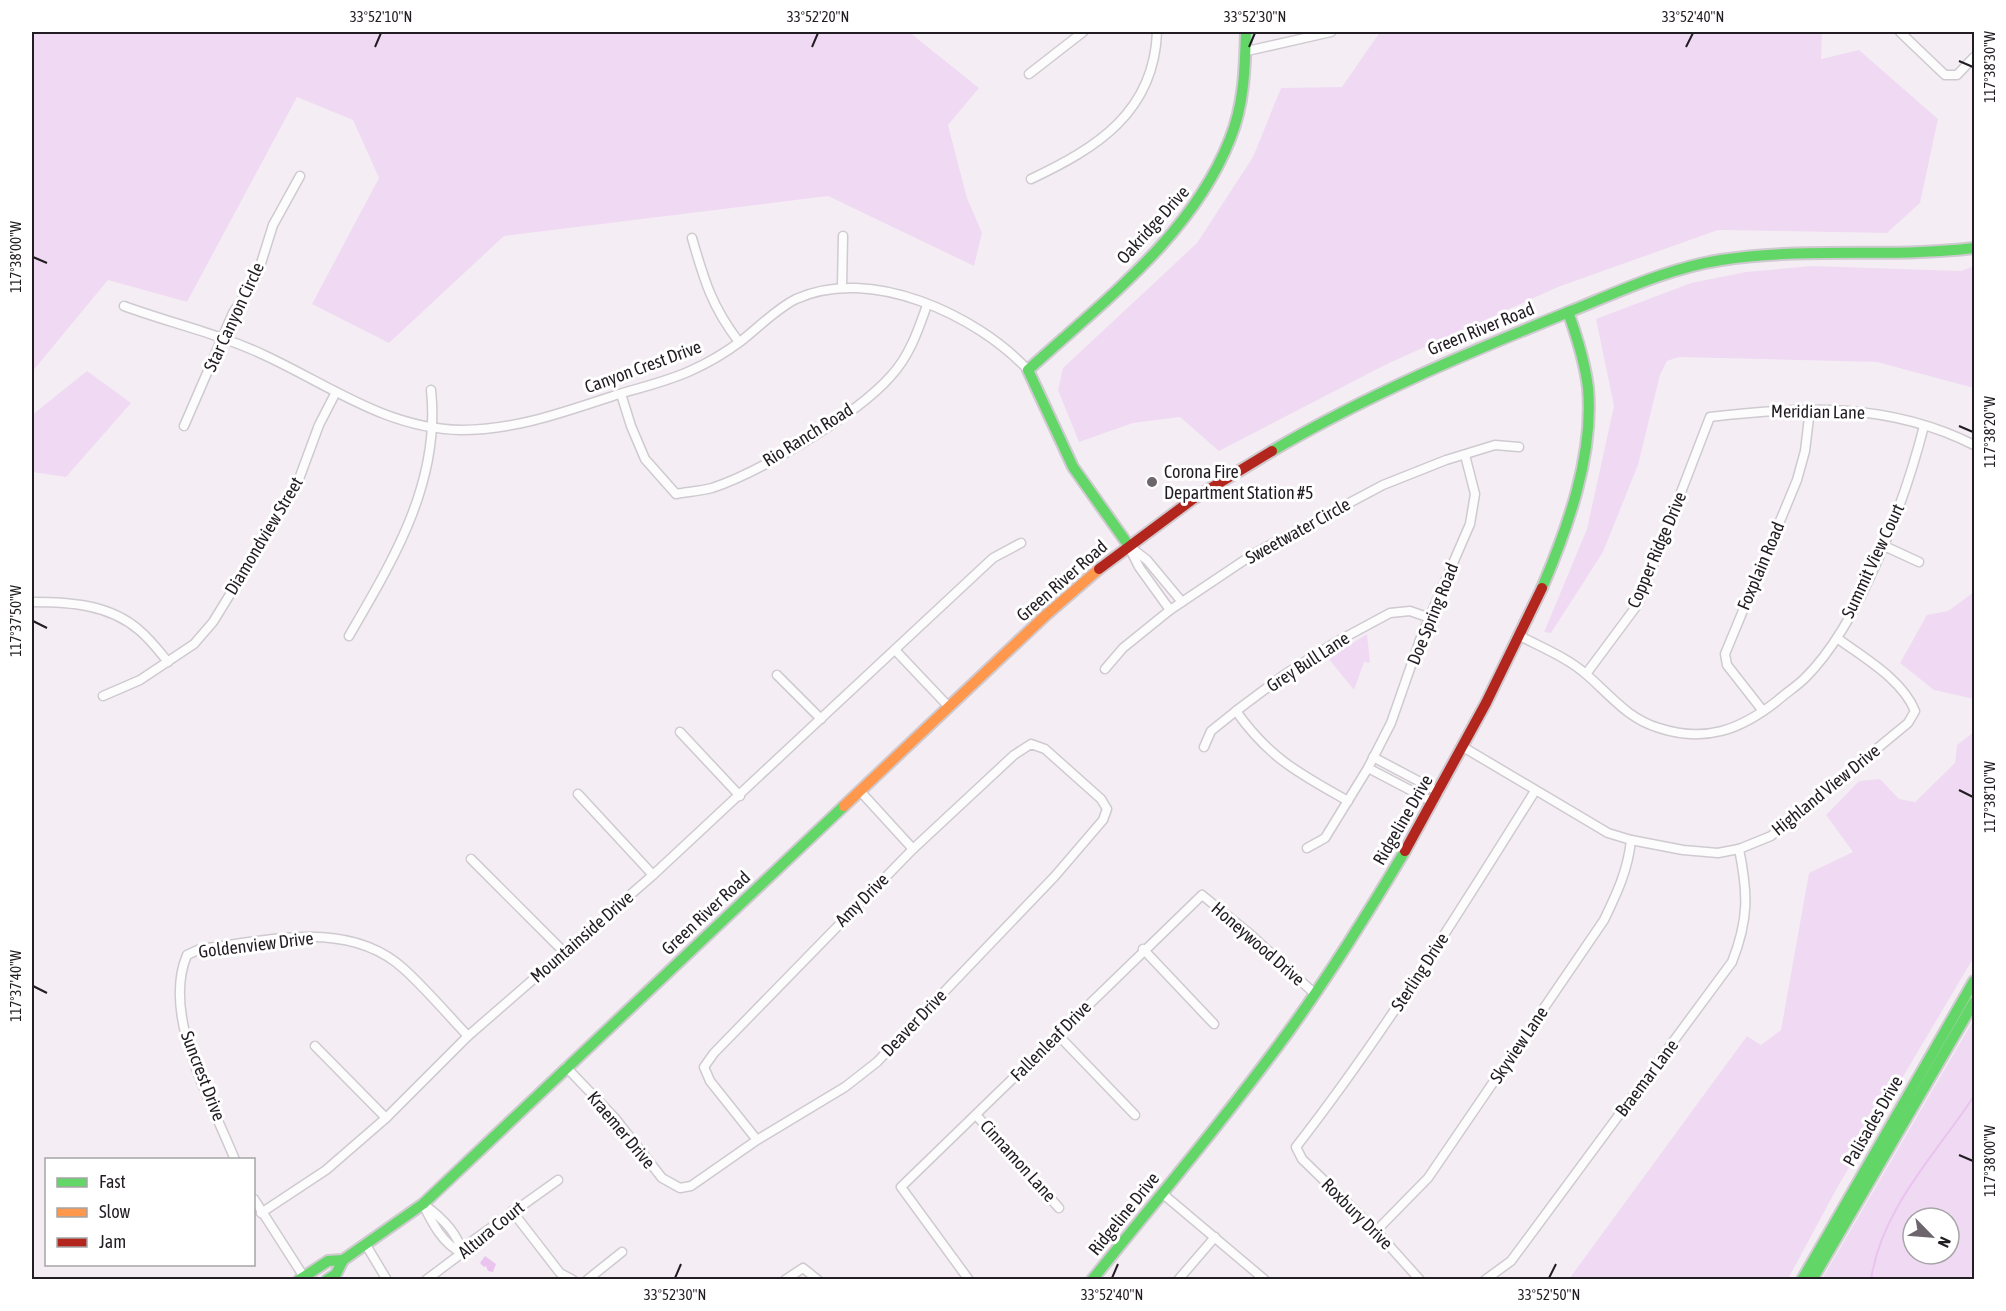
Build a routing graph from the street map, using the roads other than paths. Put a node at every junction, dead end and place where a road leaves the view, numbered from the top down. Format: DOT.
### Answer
graph roads {
  1 [pos="1083,32"];
  2 [pos="1157,32"];
  3 [pos="1246,32"];
  4 [pos="1330,32"];
  5 [pos="1900,32"];
  6 [pos="1247,51"];
  7 [pos="1974,57"];
  8 [pos="1029,74"];
  9 [pos="300,176"];
  10 [pos="1031,179"];
  11 [pos="843,236"];
  12 [pos="692,238"];
  13 [pos="1974,248"];
  14 [pos="842,287"];
  15 [pos="927,305"];
  16 [pos="124,306"];
  17 [pos="1568,312"];
  18 [pos="222,339"];
  19 [pos="739,342"];
  20 [pos="1028,370"];
  21 [pos="431,390"];
  22 [pos="336,392"];
  23 [pos="621,394"];
  24 [pos="1810,409"];
  25 [pos="1710,417"];
  26 [pos="184,426"];
  27 [pos="1924,426"];
  28 [pos="432,427"];
  29 [pos="1974,445"];
  30 [pos="1519,447"];
  31 [pos="1465,455"];
  32 [pos="1021,543"];
  33 [pos="1882,545"];
  34 [pos="1129,546"];
  35 [pos="1919,562"];
  36 [pos="32,602"];
  37 [pos="1182,602"];
  38 [pos="1170,610"];
  39 [pos="1430,618"];
  40 [pos="349,636"];
  41 [pos="1520,636"];
  42 [pos="1837,638"];
  43 [pos="895,650"];
  44 [pos="168,662"];
  45 [pos="1105,669"];
  46 [pos="1586,674"];
  47 [pos="777,675"];
  48 [pos="103,696"];
  49 [pos="949,707"];
  50 [pos="1236,711"];
  51 [pos="1763,711"];
  52 [pos="821,719"];
  53 [pos="680,732"];
  54 [pos="1031,744"];
  55 [pos="1204,747"];
  56 [pos="1463,747"];
  57 [pos="1373,758"];
  58 [pos="1368,768"];
  59 [pos="860,791"];
  60 [pos="1535,791"];
  61 [pos="1439,792"];
  62 [pos="578,794"];
  63 [pos="740,796"];
  64 [pos="1348,801"];
  65 [pos="1434,802"];
  66 [pos="1631,840"];
  67 [pos="1307,848"];
  68 [pos="914,849"];
  69 [pos="1739,849"];
  70 [pos="471,860"];
  71 [pos="653,875"];
  72 [pos="1202,895"];
  73 [pos="1143,949"];
  74 [pos="564,952"];
  75 [pos="187,954"];
  76 [pos="1974,981"];
  77 [pos="1315,994"];
  78 [pos="1974,1002"];
  79 [pos="1214,1024"];
  80 [pos="1058,1035"];
  81 [pos="468,1036"];
  82 [pos="315,1046"];
  83 [pos="566,1067"];
  84 [pos="976,1115"];
  85 [pos="1135,1115"];
  86 [pos="386,1118"];
  87 [pos="757,1140"];
  88 [pos="1296,1147"];
  89 [pos="234,1158"];
  90 [pos="558,1180"];
  91 [pos="680,1188"];
  92 [pos="1162,1194"];
  93 [pos="255,1202"];
  94 [pos="423,1204"];
  95 [pos="1059,1208"];
  96 [pos="512,1211"];
  97 [pos="261,1213"];
  98 [pos="1376,1231"];
  99 [pos="1215,1237"];
  100 [pos="366,1245"];
  101 [pos="621,1252"];
  102 [pos="462,1253"];
  103 [pos="343,1260"];
  104 [pos="302,1278"];
  105 [pos="430,1278"];
  106 [pos="327,1280"];
  107 [pos="387,1280"];
  108 [pos="573,1280"];
  109 [pos="587,1280"];
  110 [pos="785,1280"];
  111 [pos="818,1280"];
  112 [pos="969,1280"];
  113 [pos="1092,1280"];
  114 [pos="1178,1280"];
  115 [pos="1265,1280"];
  116 [pos="1420,1280"];
  117 [pos="1485,1280"];
  118 [pos="1802,1280"];
  119 [pos="1812,1280"];
  1 -- 8 [label="street"];
  2 -- 10 [label="street"];
  3 -- 6 [label="street, Oakridge Drive"];
  4 -- 6 [label="street"];
  5 -- 7 [label="street"];
  6 -- 20 [label="street, Oakridge Drive"];
  9 -- 18 [label="street, Star Canyon Circle"];
  11 -- 14 [label="street"];
  12 -- 19 [label="street"];
  13 -- 17 [label="street, Green River Road"];
  14 -- 15 [label="street, Canyon Crest Drive"];
  14 -- 19 [label="street, Canyon Crest Drive"];
  15 -- 20 [label="street, Canyon Crest Drive"];
  15 -- 23 [label="street, Rio Ranch Road"];
  16 -- 18 [label="street, Canyon Crest Drive"];
  17 -- 34 [label="street, Green River Road"];
  17 -- 41 [label="street, Ridgeline Drive"];
  18 -- 22 [label="street, Canyon Crest Drive"];
  18 -- 26 [label="street, Star Canyon Circle"];
  19 -- 23 [label="street, Canyon Crest Drive"];
  20 -- 34 [label="street, Canyon Crest Drive"];
  21 -- 28 [label="street"];
  22 -- 28 [label="street, Canyon Crest Drive"];
  22 -- 44 [label="street, Diamondview Street"];
  23 -- 28 [label="street, Canyon Crest Drive"];
  24 -- 25 [label="street, Meridian Lane"];
  24 -- 27 [label="street, Meridian Lane"];
  24 -- 51 [label="street, Foxplain Road"];
  25 -- 46 [label="street, Copper Ridge Drive"];
  27 -- 29 [label="street, Meridian Lane"];
  27 -- 33 [label="street, Summit View Court"];
  28 -- 40 [label="street"];
  30 -- 31 [label="street, Sweetwater Circle"];
  31 -- 37 [label="street, Sweetwater Circle"];
  31 -- 39 [label="street, Doe Spring Road"];
  32 -- 43 [label="street, Mountainside Drive"];
  33 -- 35 [label="street"];
  33 -- 42 [label="street, Summit View Court"];
  34 -- 37 [label="street, Canyon Crest Drive"];
  34 -- 38 [label="street, Canyon Crest Drive"];
  34 -- 49 [label="street, Green River Road"];
  36 -- 44 [label="street"];
  37 -- 38 [label="street, Sweetwater Circle"];
  38 -- 45 [label="street, Sweetwater Circle"];
  39 -- 50 [label="street, Grey Bull Lane"];
  39 -- 57 [label="street, Doe Spring Road"];
  41 -- 46 [label="street, Summit View Court"];
  41 -- 56 [label="street, Ridgeline Drive"];
  42 -- 51 [label="street, Summit View Court"];
  42 -- 69 [label="street, Highland View Drive"];
  43 -- 49 [label="street"];
  43 -- 52 [label="street, Mountainside Drive"];
  44 -- 48 [label="street, Diamondview Street"];
  46 -- 51 [label="street, Summit View Court"];
  47 -- 52 [label="street"];
  49 -- 59 [label="street, Green River Road"];
  50 -- 55 [label="street, Grey Bull Lane"];
  50 -- 64 [label="street"];
  52 -- 63 [label="street, Mountainside Drive"];
  53 -- 63 [label="street"];
  54 -- 68 [label="street, Amy Drive"];
  54 -- 87 [label="street, Deaver Drive"];
  56 -- 60 [label="street, Highland View Drive"];
  56 -- 61 [label="street, Ridgeline Drive"];
  57 -- 58 [label="street, Doe Spring Road"];
  57 -- 61 [label="street"];
  58 -- 64 [label="street, Doe Spring Road"];
  58 -- 65 [label="street"];
  59 -- 68 [label="street"];
  59 -- 83 [label="street, Green River Road"];
  60 -- 66 [label="street, Highland View Drive"];
  60 -- 88 [label="street, Sterling Drive"];
  61 -- 65 [label="street, Ridgeline Drive"];
  62 -- 71 [label="street"];
  63 -- 71 [label="street, Mountainside Drive"];
  64 -- 67 [label="street, Doe Spring Road"];
  65 -- 77 [label="street, Ridgeline Drive"];
  66 -- 69 [label="street, Highland View Drive"];
  66 -- 98 [label="street, Skyview Lane"];
  68 -- 87 [label="street, Amy Drive"];
  69 -- 117 [label="street, Braemar Lane"];
  70 -- 74 [label="street"];
  71 -- 74 [label="street, Mountainside Drive"];
  72 -- 73 [label="street, Fallenleaf Drive"];
  72 -- 77 [label="street, Honeywood Drive"];
  73 -- 79 [label="street"];
  73 -- 80 [label="street, Fallenleaf Drive"];
  74 -- 81 [label="street, Mountainside Drive"];
  75 -- 81 [label="street, Goldenview Drive"];
  75 -- 89 [label="street, Suncrest Drive"];
  76 -- 118 [label="street, Palisades Drive"];
  77 -- 92 [label="street, Ridgeline Drive"];
  78 -- 119 [label="street, Palisades Drive"];
  80 -- 84 [label="street, Fallenleaf Drive"];
  80 -- 85 [label="street"];
  81 -- 86 [label="street, Mountainside Drive"];
  82 -- 86 [label="street"];
  83 -- 91 [label="street, Kraemer Drive"];
  83 -- 94 [label="street, Green River Road"];
  84 -- 95 [label="street, Cinnamon Lane"];
  84 -- 112 [label="street, Fallenleaf Drive"];
  86 -- 97 [label="street, Mountainside Drive"];
  87 -- 91 [label="street, Deaver Drive"];
  88 -- 98 [label="street, Roxbury Drive"];
  90 -- 96 [label="street, Altura Court"];
  92 -- 99 [label="street"];
  92 -- 113 [label="street, Ridgeline Drive"];
  93 -- 97 [label="street"];
  94 -- 100 [label="street, Green River Road"];
  94 -- 102 [label="street"];
  96 -- 102 [label="street, Altura Court"];
  96 -- 108 [label="street"];
  97 -- 104 [label="street"];
  98 -- 116 [label="street, Roxbury Drive"];
  99 -- 114 [label="street"];
  99 -- 115 [label="street"];
  100 -- 103 [label="street, Green River Road"];
  100 -- 107 [label="street"];
  101 -- 109 [label="street"];
  102 -- 105 [label="street, Altura Court"];
  103 -- 104 [label="street, Green River Road"];
  103 -- 106 [label="street, Green River Road"];
  110 -- 111 [label="street"];
}
